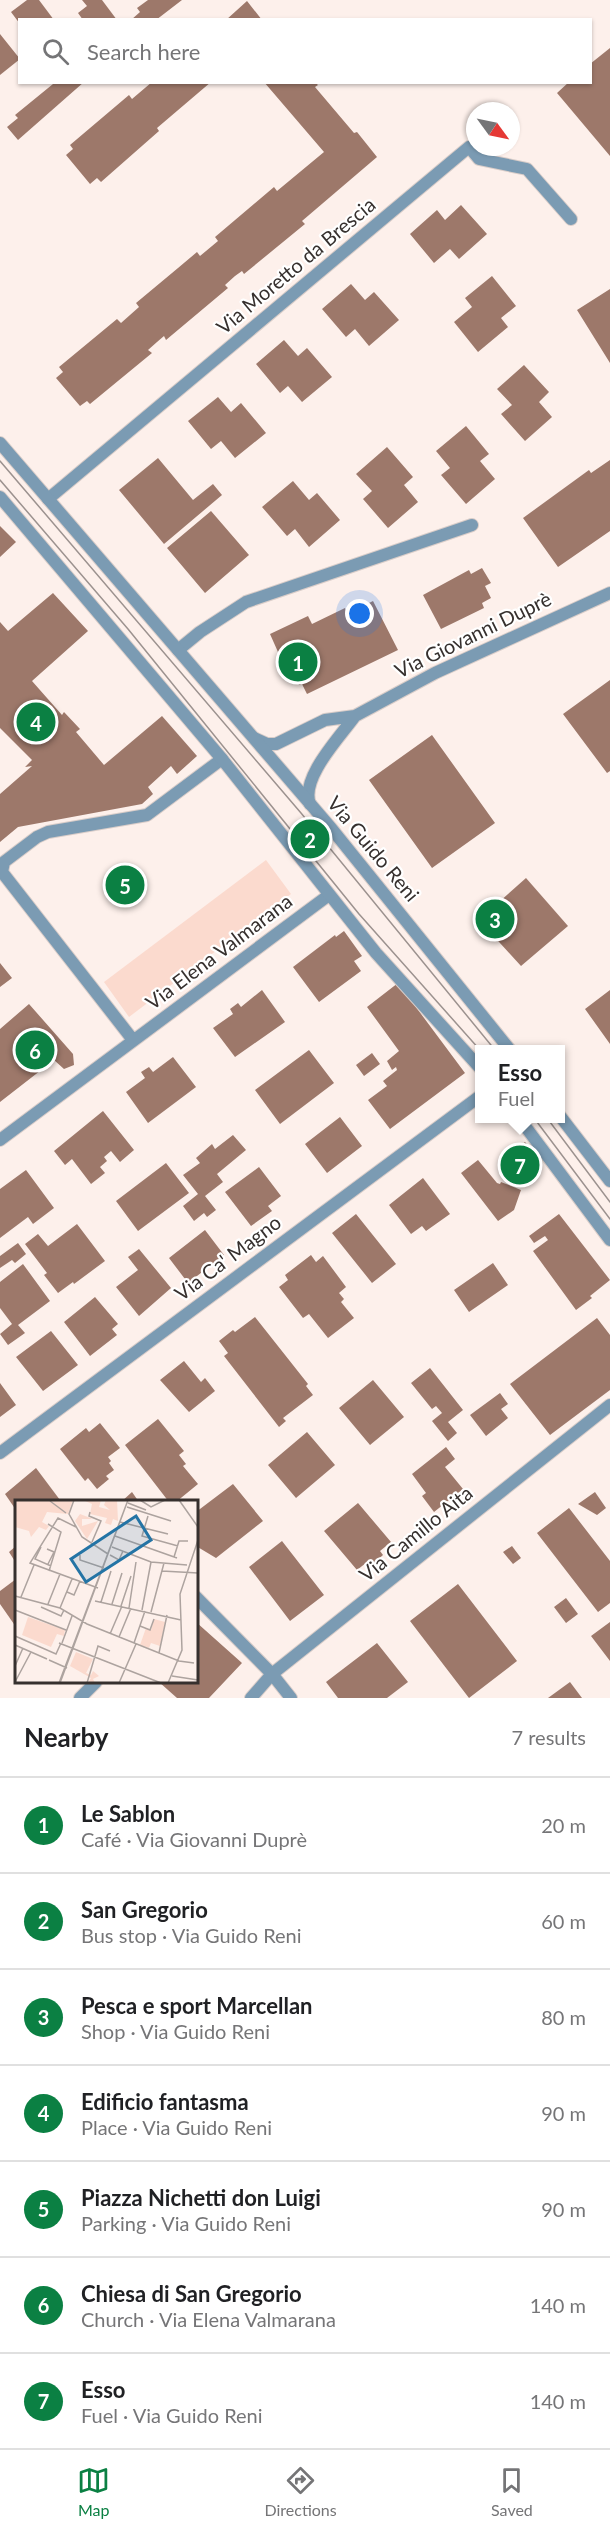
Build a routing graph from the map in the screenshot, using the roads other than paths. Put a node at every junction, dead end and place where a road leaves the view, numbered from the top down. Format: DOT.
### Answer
graph roads {
  1 [pos="571,219"];
  2 [pos="0,443"];
  3 [pos="0,497"];
  4 [pos="48,499"];
  5 [pos="472,525"];
  6 [pos="610,593"];
  7 [pos="178,650"];
  8 [pos="355,716"];
  9 [pos="254,738"];
  10 [pos="222,759"];
  11 [pos="310,804"];
  12 [pos="329,896"];
  13 [pos="134,1040"];
  14 [pos="506,1045"];
  15 [pos="475,1063"];
  16 [pos="475,1100"];
  17 [pos="565,1121"];
  18 [pos="522,1123"];
  19 [pos="0,1140"];
  20 [pos="610,1181"];
  21 [pos="610,1240"];
  22 [pos="610,1405"];
  23 [pos="0,1453"];
  24 [pos="198,1599"];
  25 [pos="272,1674"];
  26 [pos="95,1683"];
  27 [pos="80,1698"];
  28 [pos="251,1698"];
  29 [pos="291,1698"];
  1 -- 4 [label="street, Via Moretto da Brescia"];
  2 -- 4 [label="street, Via Guido Reni"];
  3 -- 10 [label="street"];
  4 -- 7 [label="street, Via Guido Reni"];
  5 -- 7 [label="street"];
  6 -- 8 [label="street, Via Giovanni Duprè"];
  7 -- 9 [label="street, Via Guido Reni"];
  8 -- 9 [label="street, Via Giovanni Duprè"];
  8 -- 11 [label="street, Via Giovanni Duprè"];
  9 -- 11 [label="street, Via Guido Reni"];
  10 -- 12 [label="street"];
  10 -- 13 [label="street"];
  11 -- 14 [label="street, Via Guido Reni"];
  12 -- 13 [label="street, Via Elena Valmarana"];
  12 -- 15 [label="street"];
  13 -- 19 [label="street, Via Elena Valmarana"];
  16 -- 23 [label="street, Via Ca' Magno"];
  17 -- 20 [label="street"];
  18 -- 21 [label="street"];
  22 -- 25 [label="street, Via Camillo Aita"];
  24 -- 25 [label="street"];
  25 -- 28 [label="street, Via Camillo Aita"];
  25 -- 29 [label="street"];
  26 -- 27 [label="street"];
}
